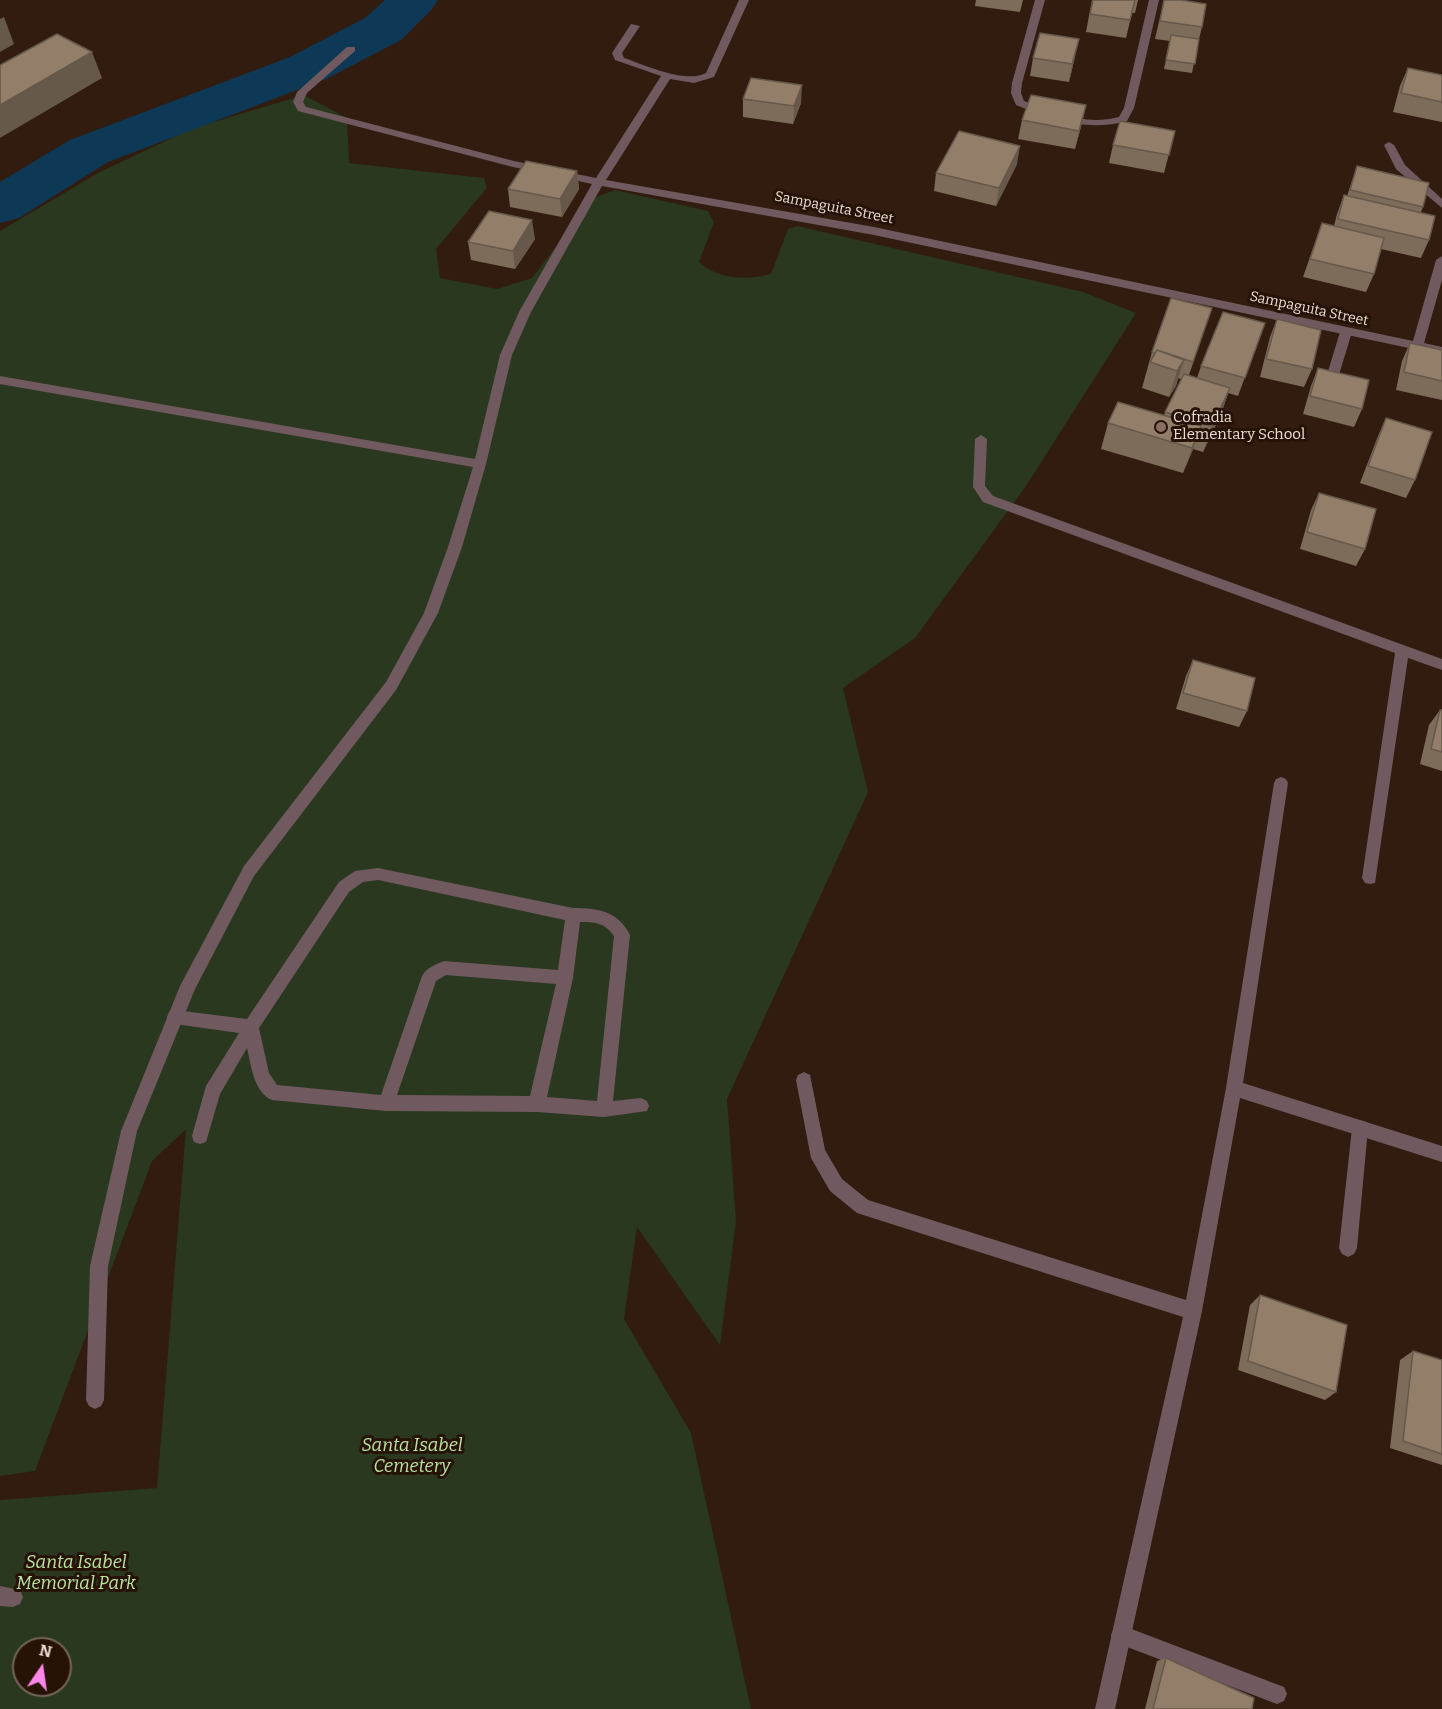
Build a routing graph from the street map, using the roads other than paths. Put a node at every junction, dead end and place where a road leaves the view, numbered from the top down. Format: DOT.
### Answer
graph roads {
  1 [pos="744,0"];
  2 [pos="1040,0"];
  3 [pos="1154,0"];
  4 [pos="634,26"];
  5 [pos="351,49"];
  6 [pos="667,75"];
  7 [pos="1389,145"];
  8 [pos="599,182"];
  9 [pos="1442,205"];
  10 [pos="1442,260"];
  11 [pos="1346,332"];
  12 [pos="1417,346"];
  13 [pos="1442,351"];
  14 [pos="1332,378"];
  15 [pos="0,380"];
  16 [pos="981,439"];
  17 [pos="480,464"];
  18 [pos="1402,650"];
  19 [pos="1442,665"];
  20 [pos="1281,783"];
  21 [pos="1370,878"];
  22 [pos="573,915"];
  23 [pos="566,978"];
  24 [pos="175,1017"];
  25 [pos="251,1027"];
  26 [pos="804,1080"];
  27 [pos="1234,1088"];
  28 [pos="386,1103"];
  29 [pos="537,1104"];
  30 [pos="641,1106"];
  31 [pos="604,1109"];
  32 [pos="1360,1128"];
  33 [pos="201,1136"];
  34 [pos="1442,1154"];
  35 [pos="1348,1248"];
  36 [pos="1192,1311"];
  37 [pos="95,1400"];
  38 [pos="1121,1635"];
  39 [pos="1277,1694"];
  40 [pos="1105,1709"];
  1 -- 6 [label="street"];
  2 -- 3 [label="street"];
  4 -- 6 [label="street"];
  5 -- 8 [label="street, Sampaguita Street"];
  6 -- 8 [label="street"];
  7 -- 9 [label="street"];
  8 -- 11 [label="street, Sampaguita Street"];
  8 -- 17 [label="street"];
  10 -- 12 [label="street"];
  11 -- 12 [label="street, Sampaguita Street"];
  11 -- 14 [label="street"];
  12 -- 13 [label="street, Sampaguita Street"];
  15 -- 17 [label="street"];
  16 -- 18 [label="street"];
  17 -- 24 [label="street"];
  18 -- 19 [label="street"];
  18 -- 21 [label="street"];
  20 -- 27 [label="street"];
  22 -- 23 [label="street"];
  22 -- 25 [label="street"];
  22 -- 31 [label="street"];
  23 -- 28 [label="street"];
  23 -- 29 [label="street"];
  24 -- 25 [label="street"];
  24 -- 37 [label="street"];
  25 -- 28 [label="street"];
  25 -- 33 [label="street"];
  26 -- 36 [label="street"];
  27 -- 32 [label="street"];
  27 -- 36 [label="street"];
  28 -- 29 [label="street"];
  29 -- 31 [label="street"];
  30 -- 31 [label="street"];
  32 -- 34 [label="street"];
  32 -- 35 [label="street"];
  36 -- 38 [label="street"];
  38 -- 39 [label="street"];
  38 -- 40 [label="street"];
}
